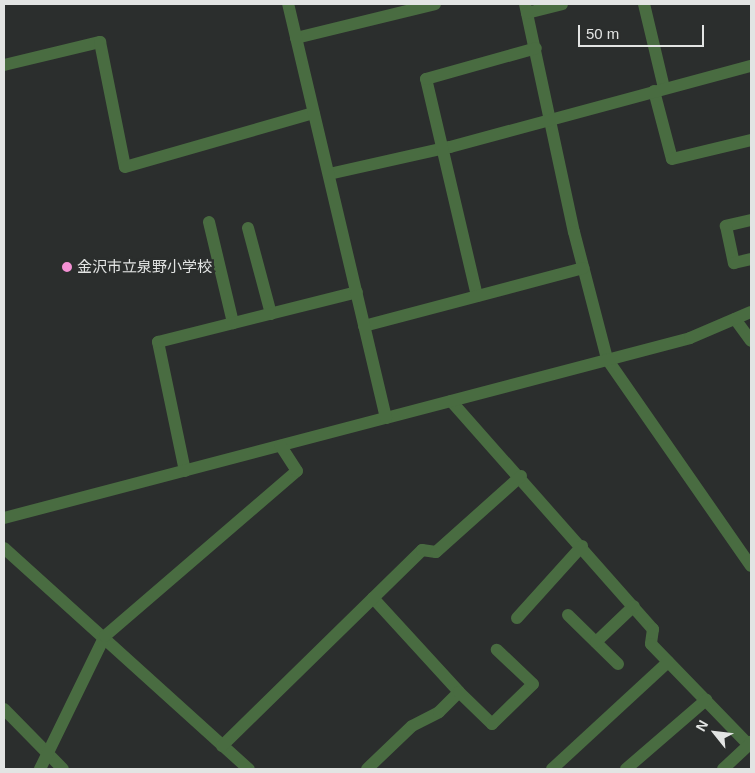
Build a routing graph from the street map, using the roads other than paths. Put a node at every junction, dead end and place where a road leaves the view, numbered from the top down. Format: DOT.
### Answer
graph roads {
  1 [pos="288,4"];
  2 [pos="435,4"];
  3 [pos="562,4"];
  4 [pos="644,4"];
  5 [pos="526,8"];
  6 [pos="296,38"];
  7 [pos="536,48"];
  8 [pos="4,65"];
  9 [pos="751,66"];
  10 [pos="659,90"];
  11 [pos="313,113"];
  12 [pos="553,120"];
  13 [pos="751,140"];
  14 [pos="445,148"];
  15 [pos="329,174"];
  16 [pos="751,220"];
  17 [pos="209,222"];
  18 [pos="248,228"];
  19 [pos="751,259"];
  20 [pos="583,268"];
  21 [pos="356,292"];
  22 [pos="477,296"];
  23 [pos="751,312"];
  24 [pos="271,314"];
  25 [pos="734,319"];
  26 [pos="233,323"];
  27 [pos="364,326"];
  28 [pos="751,341"];
  29 [pos="607,359"];
  30 [pos="451,401"];
  31 [pos="386,418"];
  32 [pos="281,446"];
  33 [pos="185,471"];
  34 [pos="521,476"];
  35 [pos="4,518"];
  36 [pos="582,546"];
  37 [pos="4,548"];
  38 [pos="751,566"];
  39 [pos="373,598"];
  40 [pos="634,606"];
  41 [pos="568,615"];
  42 [pos="517,618"];
  43 [pos="105,636"];
  44 [pos="596,642"];
  45 [pos="497,650"];
  46 [pos="668,662"];
  47 [pos="618,664"];
  48 [pos="458,692"];
  49 [pos="706,700"];
  50 [pos="4,709"];
  51 [pos="750,743"];
  52 [pos="222,746"];
  53 [pos="48,754"];
  54 [pos="40,769"];
  55 [pos="64,769"];
  56 [pos="249,769"];
  57 [pos="367,769"];
  58 [pos="552,769"];
  59 [pos="626,769"];
  60 [pos="723,769"];
  1 -- 6 [label="street"];
  2 -- 6 [label="street"];
  3 -- 5 [label="street"];
  4 -- 10 [label="street"];
  5 -- 7 [label="street"];
  6 -- 11 [label="street"];
  7 -- 12 [label="street"];
  7 -- 14 [label="street"];
  8 -- 11 [label="street"];
  9 -- 10 [label="street"];
  10 -- 12 [label="street"];
  10 -- 13 [label="street"];
  11 -- 15 [label="street"];
  12 -- 14 [label="street"];
  12 -- 20 [label="street"];
  14 -- 15 [label="street"];
  14 -- 22 [label="street"];
  15 -- 21 [label="street"];
  16 -- 19 [label="street"];
  17 -- 26 [label="street"];
  18 -- 24 [label="street"];
  20 -- 22 [label="street"];
  20 -- 29 [label="street"];
  21 -- 24 [label="street"];
  21 -- 27 [label="street"];
  22 -- 27 [label="street"];
  23 -- 25 [label="street"];
  24 -- 26 [label="street"];
  25 -- 28 [label="street"];
  25 -- 29 [label="street"];
  26 -- 33 [label="street"];
  27 -- 31 [label="street"];
  29 -- 30 [label="street"];
  29 -- 38 [label="street"];
  30 -- 31 [label="street"];
  30 -- 34 [label="street"];
  31 -- 32 [label="street"];
  32 -- 33 [label="street"];
  32 -- 43 [label="street"];
  33 -- 35 [label="street"];
  34 -- 36 [label="street"];
  34 -- 39 [label="street"];
  36 -- 40 [label="street"];
  36 -- 42 [label="street"];
  37 -- 43 [label="street"];
  39 -- 48 [label="street"];
  39 -- 52 [label="street"];
  40 -- 44 [label="street"];
  40 -- 46 [label="street"];
  41 -- 44 [label="street"];
  43 -- 52 [label="street"];
  43 -- 53 [label="street"];
  44 -- 47 [label="street"];
  45 -- 48 [label="street"];
  46 -- 49 [label="street"];
  46 -- 58 [label="street"];
  48 -- 57 [label="street"];
  49 -- 51 [label="street"];
  49 -- 59 [label="street"];
  50 -- 53 [label="street"];
  51 -- 60 [label="street"];
  52 -- 56 [label="street"];
  53 -- 54 [label="street"];
  53 -- 55 [label="street"];
}
